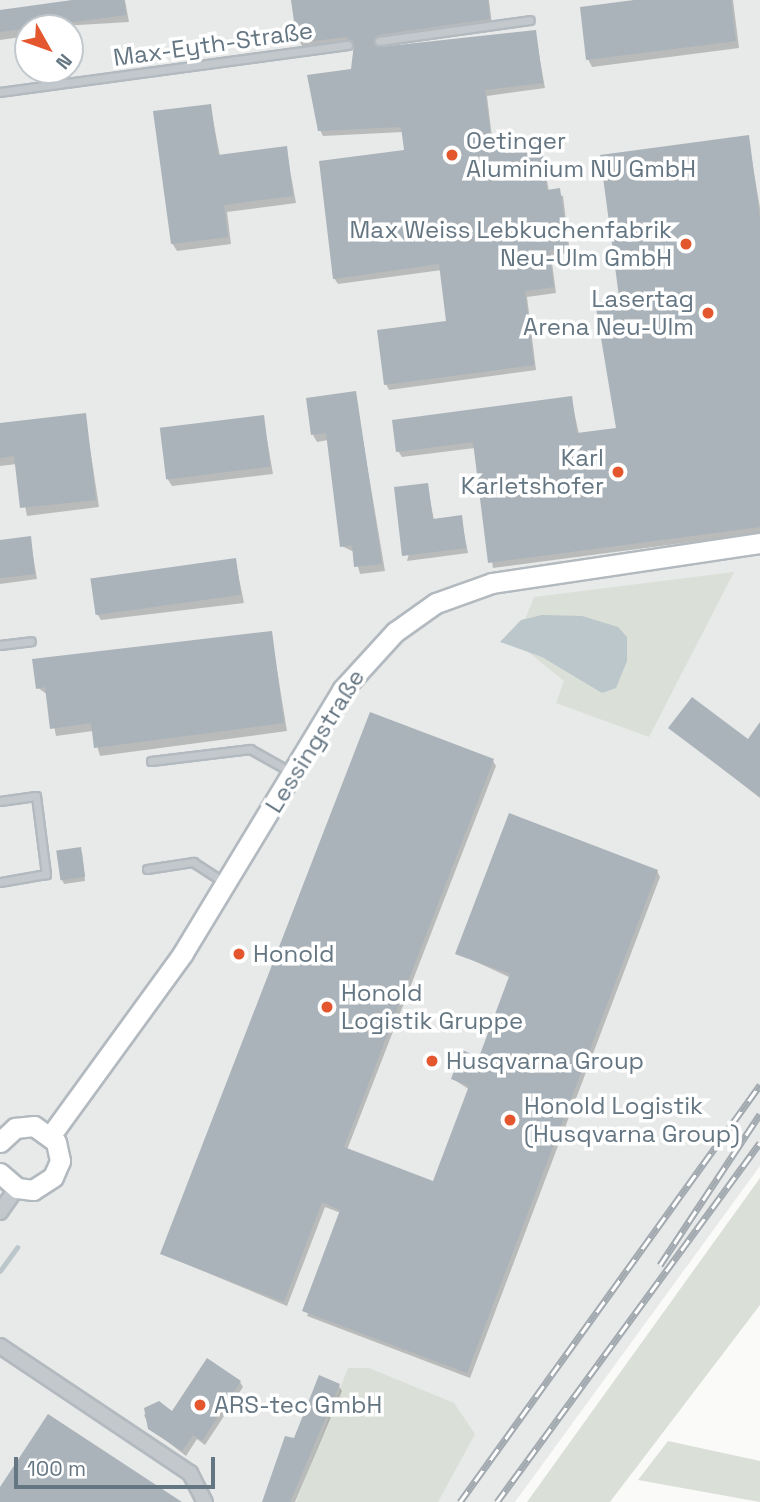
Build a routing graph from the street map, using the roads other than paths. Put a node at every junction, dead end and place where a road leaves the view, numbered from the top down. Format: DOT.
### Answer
graph roads {
  1 [pos="530,20"];
  2 [pos="379,41"];
  3 [pos="348,45"];
  4 [pos="0,92"];
  5 [pos="760,543"];
  6 [pos="31,641"];
  7 [pos="0,645"];
  8 [pos="151,761"];
  9 [pos="292,772"];
  10 [pos="0,801"];
  11 [pos="148,869"];
  12 [pos="0,882"];
  13 [pos="226,883"];
  14 [pos="51,1135"];
  15 [pos="0,1140"];
  16 [pos="0,1173"];
  17 [pos="17,1188"];
  18 [pos="0,1212"];
  19 [pos="0,1346"];
  20 [pos="205,1502"];
  1 -- 2 [label="lane"];
  3 -- 4 [label="lane, Max-Eyth-Straße"];
  5 -- 9 [label="street, Lessingstraße"];
  6 -- 7 [label="lane"];
  8 -- 9 [label="lane"];
  9 -- 13 [label="street, Lessingstraße"];
  10 -- 12 [label="lane"];
  11 -- 13 [label="lane"];
  13 -- 14 [label="street, Lessingstraße"];
  14 -- 15 [label="street"];
  14 -- 17 [label="street"];
  16 -- 17 [label="street"];
  17 -- 18 [label="street"];
  19 -- 20 [label="street"];
}
